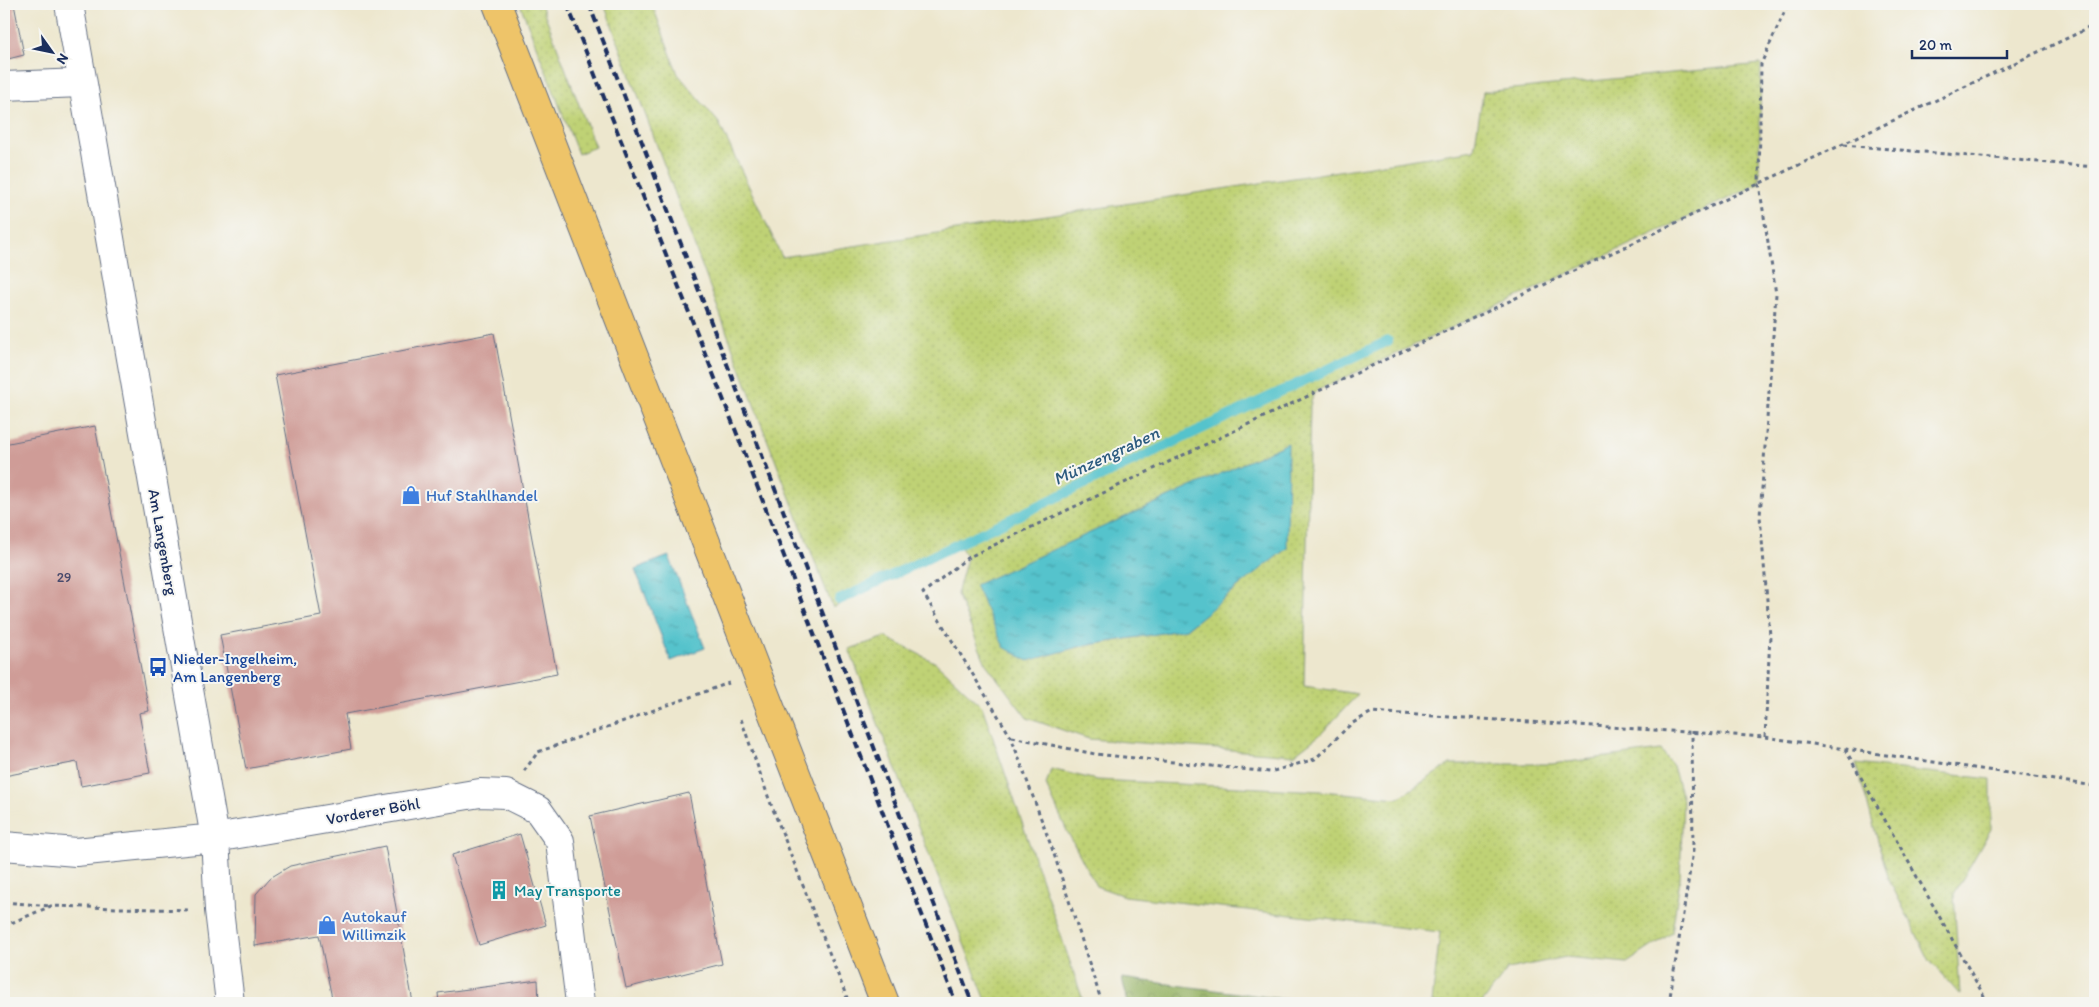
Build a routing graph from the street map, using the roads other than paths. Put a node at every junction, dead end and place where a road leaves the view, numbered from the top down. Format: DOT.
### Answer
graph roads {
  1 [pos="69,4"];
  2 [pos="497,4"];
  3 [pos="82,83"];
  4 [pos="4,86"];
  5 [pos="215,838"];
  6 [pos="4,846"];
  7 [pos="230,1003"];
  8 [pos="580,1003"];
  9 [pos="885,1003"];
  1 -- 3 [label="street, Am Langenberg"];
  2 -- 9 [label="main road"];
  3 -- 4 [label="street"];
  3 -- 5 [label="street, Am Langenberg"];
  5 -- 6 [label="street, Vorderer Böhl"];
  5 -- 7 [label="street, Am Langenberg"];
  5 -- 8 [label="street, Vorderer Böhl"];
}
